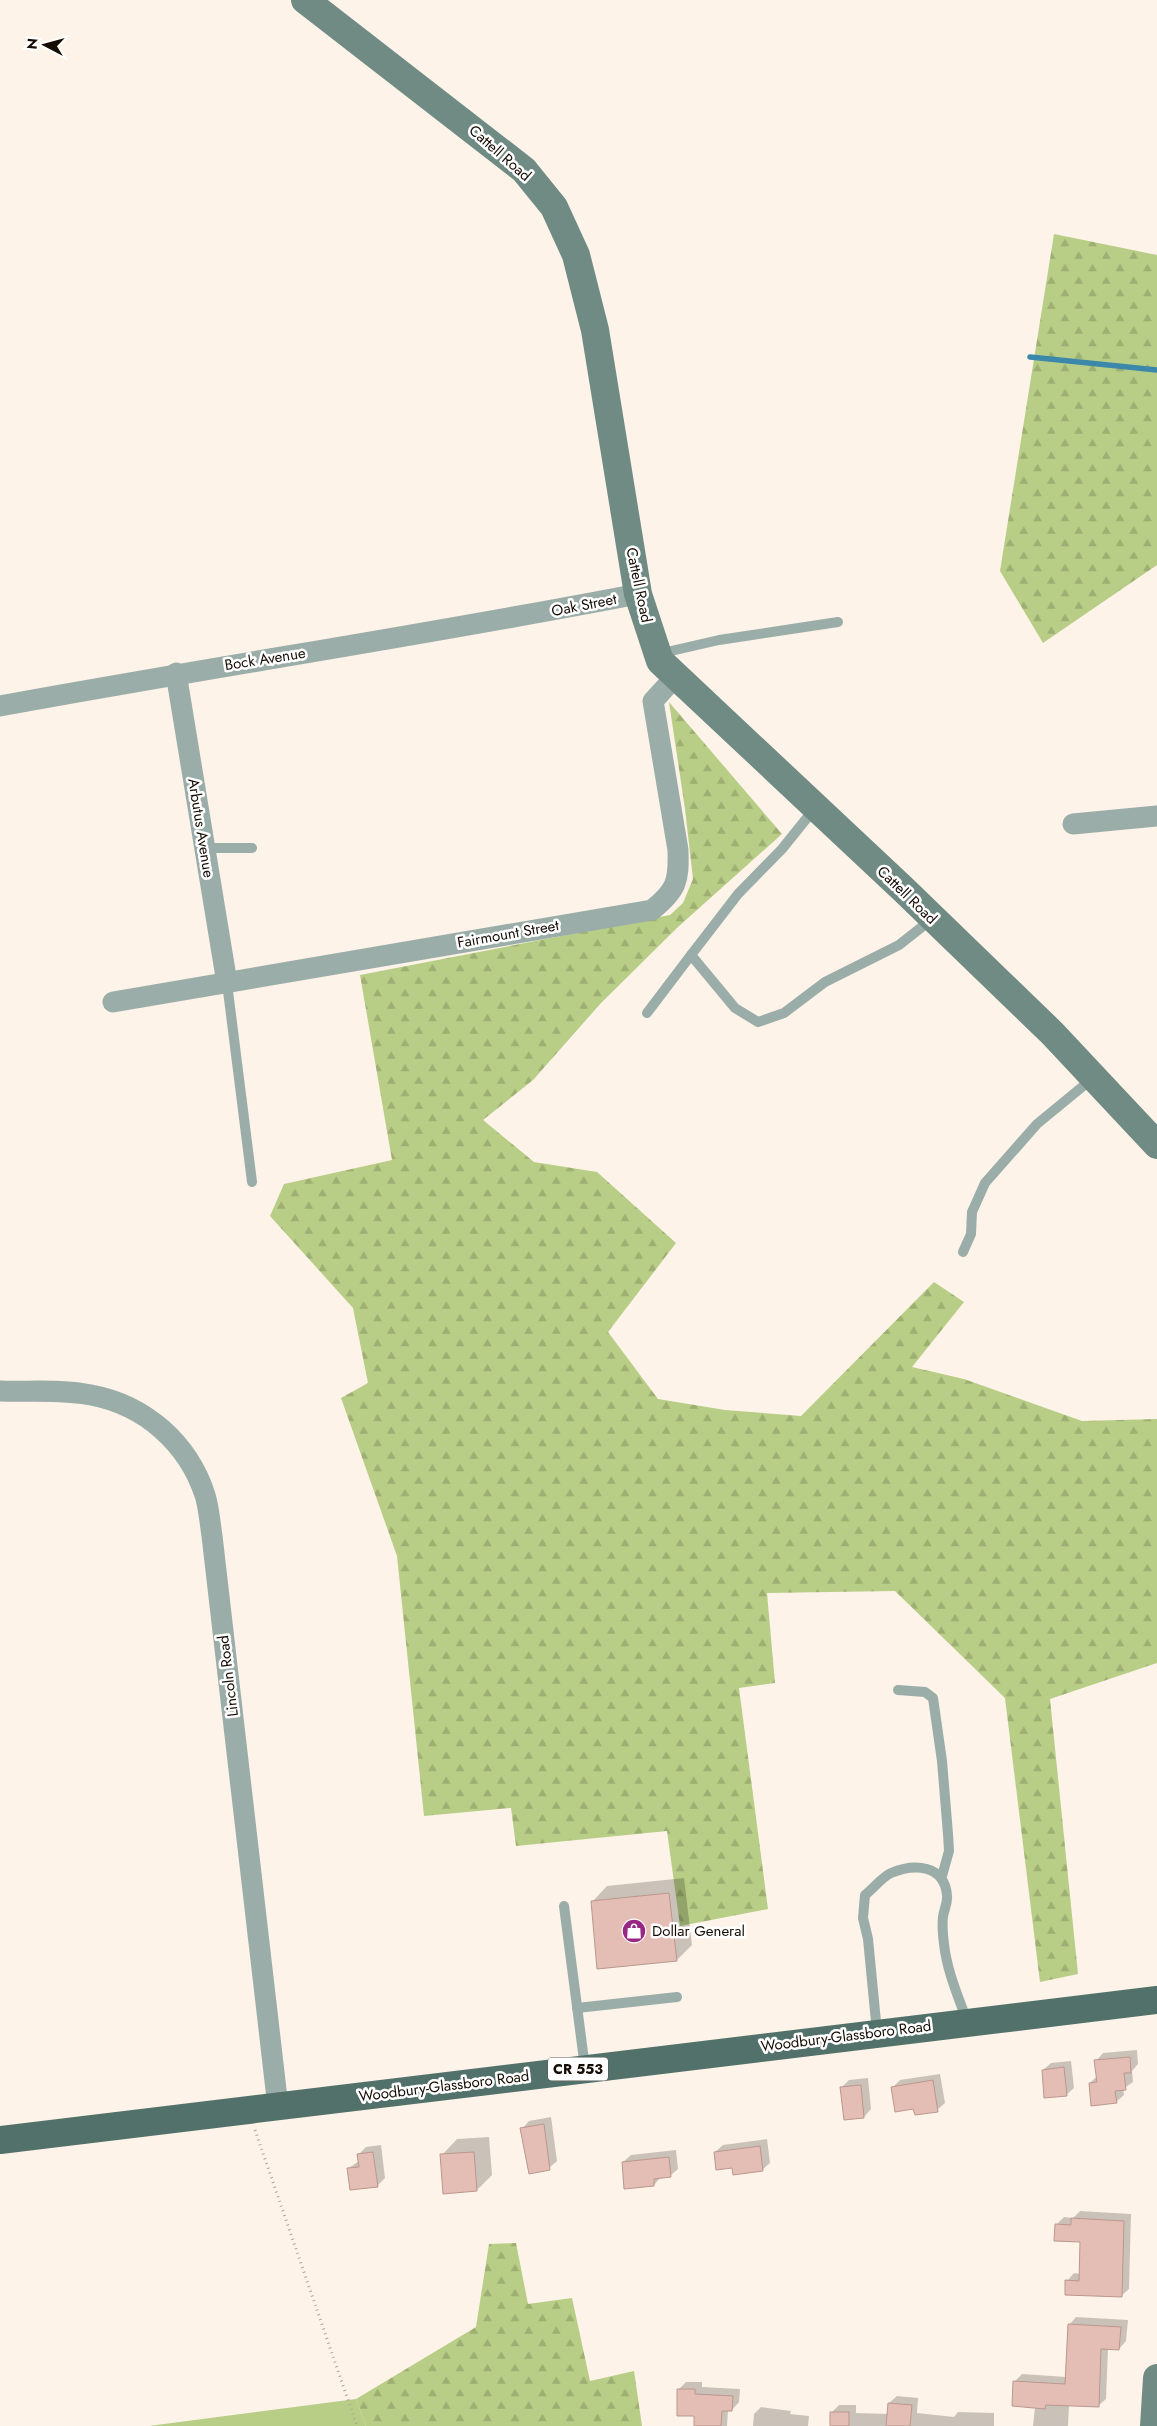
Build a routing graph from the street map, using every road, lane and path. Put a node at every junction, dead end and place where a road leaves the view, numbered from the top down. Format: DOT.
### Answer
graph roads {
  1 [pos="305,0"];
  2 [pos="638,594"];
  3 [pos="530,615"];
  4 [pos="838,622"];
  5 [pos="657,654"];
  6 [pos="176,673"];
  7 [pos="676,676"];
  8 [pos="0,706"];
  9 [pos="816,808"];
  10 [pos="1157,816"];
  11 [pos="1073,824"];
  12 [pos="204,848"];
  13 [pos="252,848"];
  14 [pos="932,918"];
  15 [pos="691,955"];
  16 [pos="227,983"];
  17 [pos="113,1002"];
  18 [pos="648,1013"];
  19 [pos="1093,1077"];
  20 [pos="1157,1145"];
  21 [pos="252,1182"];
  22 [pos="963,1252"];
  23 [pos="0,1391"];
  24 [pos="898,1690"];
  25 [pos="942,1876"];
  26 [pos="564,1906"];
  27 [pos="677,1997"];
  28 [pos="1157,2000"];
  29 [pos="577,2008"];
  30 [pos="967,2021"];
  31 [pos="877,2032"];
  32 [pos="585,2068"];
  33 [pos="278,2107"];
  34 [pos="249,2110"];
  35 [pos="0,2140"];
  36 [pos="1157,2378"];
  37 [pos="357,2426"];
  38 [pos="1154,2426"];
  1 -- 2 [label="street, Cattell Road"];
  2 -- 3 [label="street, Oak Street"];
  2 -- 5 [label="street, Cattell Road"];
  3 -- 6 [label="street, Bock Avenue"];
  4 -- 5 [label="lane"];
  5 -- 7 [label="street, Cattell Road"];
  6 -- 8 [label="street, Bock Avenue"];
  6 -- 12 [label="street, Arbutus Avenue"];
  7 -- 9 [label="street, Cattell Road"];
  7 -- 16 [label="street, Fairmount Street"];
  9 -- 14 [label="street, Cattell Road"];
  9 -- 15 [label="lane"];
  10 -- 11 [label="street"];
  12 -- 13 [label="lane"];
  12 -- 16 [label="street, Arbutus Avenue"];
  14 -- 15 [label="lane"];
  14 -- 19 [label="street, Cattell Road"];
  15 -- 18 [label="lane"];
  16 -- 17 [label="street, Fairmount Street"];
  16 -- 21 [label="lane"];
  19 -- 20 [label="street, Cattell Road"];
  19 -- 22 [label="lane"];
  23 -- 33 [label="street, Lincoln Road"];
  24 -- 25 [label="lane"];
  25 -- 30 [label="lane"];
  25 -- 31 [label="lane"];
  26 -- 29 [label="lane"];
  27 -- 29 [label="lane"];
  28 -- 30 [label="main road, Woodbury-Glassboro Road / CR 553"];
  29 -- 32 [label="lane"];
  30 -- 31 [label="main road, Woodbury-Glassboro Road / CR 553"];
  31 -- 32 [label="main road, Woodbury-Glassboro Road / CR 553"];
  32 -- 33 [label="main road, Woodbury-Glassboro Road / CR 553"];
  33 -- 34 [label="main road, Woodbury-Glassboro Road / CR 553"];
  34 -- 35 [label="main road, Woodbury-Glassboro Road / CR 553"];
  34 -- 37 [label="path"];
  36 -- 38 [label="street"];
}
